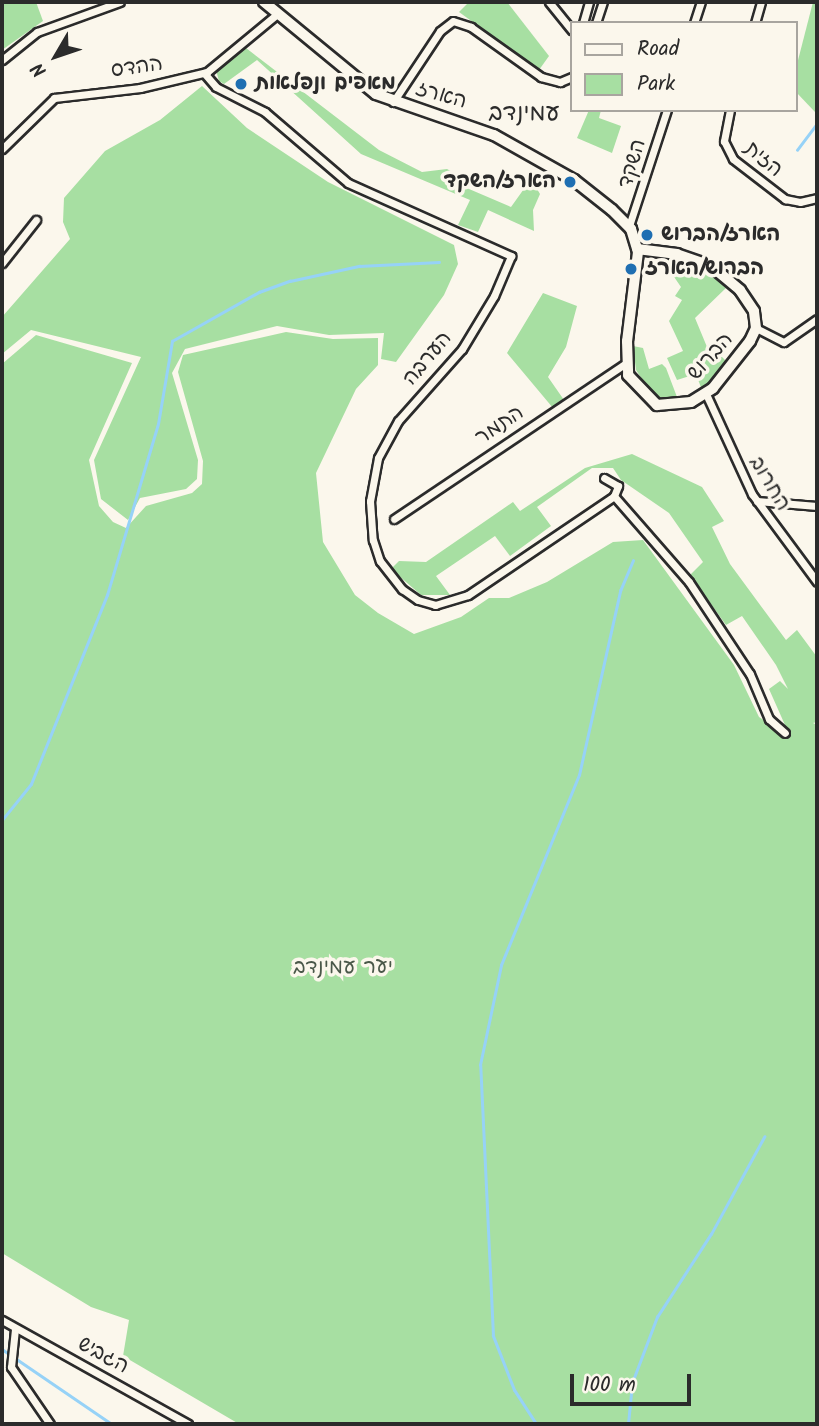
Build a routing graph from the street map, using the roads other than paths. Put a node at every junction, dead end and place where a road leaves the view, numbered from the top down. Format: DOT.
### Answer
graph roads {
  1 [pos="120,2"];
  2 [pos="264,2"];
  3 [pos="549,2"];
  4 [pos="589,2"];
  5 [pos="603,2"];
  6 [pos="701,2"];
  7 [pos="761,2"];
  8 [pos="277,14"];
  9 [pos="584,21"];
  10 [pos="597,21"];
  11 [pos="695,21"];
  12 [pos="756,21"];
  13 [pos="570,28"];
  14 [pos="2,60"];
  15 [pos="204,72"];
  16 [pos="570,78"];
  17 [pos="393,102"];
  18 [pos="666,112"];
  19 [pos="730,112"];
  20 [pos="2,149"];
  21 [pos="817,198"];
  22 [pos="36,220"];
  23 [pos="629,226"];
  24 [pos="637,249"];
  25 [pos="2,263"];
  26 [pos="817,319"];
  27 [pos="756,328"];
  28 [pos="626,363"];
  29 [pos="706,394"];
  30 [pos="604,478"];
  31 [pos="614,496"];
  32 [pos="757,501"];
  33 [pos="817,506"];
  34 [pos="394,519"];
  35 [pos="817,582"];
  36 [pos="785,733"];
  37 [pos="2,1320"];
  38 [pos="15,1329"];
  39 [pos="50,1424"];
  40 [pos="188,1424"];
  1 -- 14 [label="street"];
  2 -- 8 [label="street, הארז"];
  3 -- 13 [label="street"];
  4 -- 9 [label="street"];
  5 -- 10 [label="street"];
  6 -- 11 [label="street"];
  7 -- 12 [label="street"];
  8 -- 15 [label="street, ההדס"];
  8 -- 17 [label="street, הארז"];
  15 -- 20 [label="street, ההדס"];
  15 -- 31 [label="street, הערבה"];
  16 -- 17 [label="street"];
  17 -- 23 [label="street, הארז"];
  18 -- 23 [label="street, השקד"];
  19 -- 21 [label="street, הזית"];
  22 -- 25 [label="street"];
  23 -- 24 [label="street"];
  24 -- 27 [label="street, הברוש"];
  24 -- 28 [label="street"];
  26 -- 27 [label="street"];
  27 -- 29 [label="street, הברוש"];
  28 -- 29 [label="street, הברוש"];
  28 -- 34 [label="street, התמר"];
  29 -- 32 [label="street, החרוב"];
  30 -- 31 [label="street"];
  31 -- 36 [label="street"];
  32 -- 33 [label="street"];
  32 -- 35 [label="street, החרוב"];
  37 -- 38 [label="street, הגביש"];
  38 -- 39 [label="street"];
  38 -- 40 [label="street, הגביש"];
}
